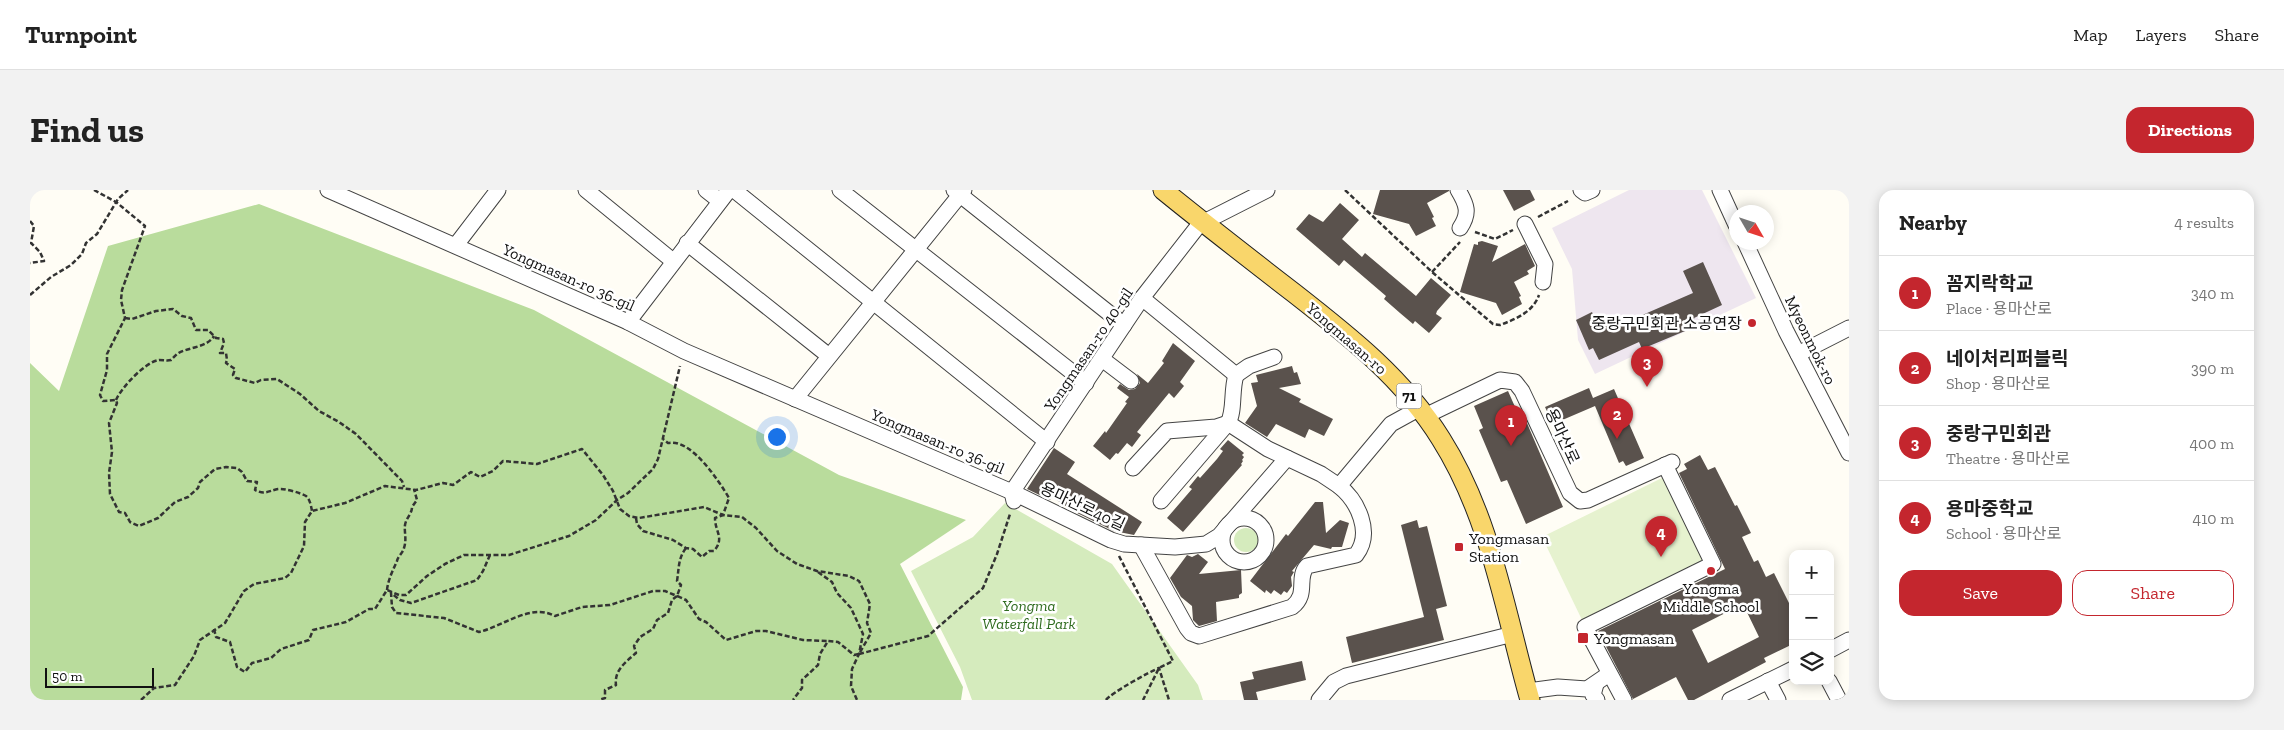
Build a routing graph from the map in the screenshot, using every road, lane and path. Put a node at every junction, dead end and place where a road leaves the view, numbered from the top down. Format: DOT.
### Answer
graph roads {
  1 [pos="94,190"];
  2 [pos="128,190"];
  3 [pos="328,190"];
  4 [pos="498,190"];
  5 [pos="586,190"];
  6 [pos="706,190"];
  7 [pos="734,190"];
  8 [pos="840,190"];
  9 [pos="1163,190"];
  10 [pos="1268,190"];
  11 [pos="1345,190"];
  12 [pos="1458,190"];
  13 [pos="1720,190"];
  14 [pos="959,192"];
  15 [pos="725,196"];
  16 [pos="1568,201"];
  17 [pos="116,202"];
  18 [pos="1729,210"];
  19 [pos="30,221"];
  20 [pos="1203,222"];
  21 [pos="1525,224"];
  22 [pos="1465,234"];
  23 [pos="687,243"];
  24 [pos="456,245"];
  25 [pos="916,248"];
  26 [pos="1749,250"];
  27 [pos="673,261"];
  28 [pos="30,263"];
  29 [pos="1432,272"];
  30 [pos="1544,282"];
  31 [pos="30,295"];
  32 [pos="1142,298"];
  33 [pos="872,302"];
  34 [pos="125,318"];
  35 [pos="628,322"];
  36 [pos="1124,325"];
  37 [pos="1849,328"];
  38 [pos="214,336"];
  39 [pos="684,351"];
  40 [pos="1798,354"];
  41 [pos="829,356"];
  42 [pos="1274,357"];
  43 [pos="1102,359"];
  44 [pos="1236,375"];
  45 [pos="1131,382"];
  46 [pos="1086,383"];
  47 [pos="795,399"];
  48 [pos="116,400"];
  49 [pos="1422,412"];
  50 [pos="1228,423"];
  51 [pos="663,439"];
  52 [pos="1046,442"];
  53 [pos="1849,453"];
  54 [pos="1287,458"];
  55 [pos="1133,468"];
  56 [pos="1339,486"];
  57 [pos="404,487"];
  58 [pos="413,489"];
  59 [pos="1013,497"];
  60 [pos="617,500"];
  61 [pos="1161,501"];
  62 [pos="312,511"];
  63 [pos="724,515"];
  64 [pos="636,518"];
  65 [pos="1118,542"];
  66 [pos="1141,545"];
  67 [pos="686,548"];
  68 [pos="490,555"];
  69 [pos="817,571"];
  70 [pos="387,590"];
  71 [pos="391,593"];
  72 [pos="677,596"];
  73 [pos="214,629"];
  74 [pos="1513,634"];
  75 [pos="1849,640"];
  76 [pos="828,641"];
  77 [pos="1834,648"];
  78 [pos="859,654"];
  79 [pos="1159,668"];
  80 [pos="1789,671"];
  81 [pos="1609,674"];
  82 [pos="1768,681"];
  83 [pos="1596,684"];
  84 [pos="1831,685"];
  85 [pos="1529,695"];
  86 [pos="141,700"];
  87 [pos="599,700"];
  88 [pos="793,700"];
  89 [pos="857,700"];
  90 [pos="1106,700"];
  91 [pos="1143,700"];
  92 [pos="1169,700"];
  93 [pos="1319,700"];
  94 [pos="1597,700"];
  95 [pos="1624,700"];
  96 [pos="1730,700"];
  97 [pos="1778,700"];
  98 [pos="1839,700"];
  1 -- 17 [label="path"];
  2 -- 17 [label="path"];
  3 -- 24 [label="street, Yongmasan-ro 36-gil"];
  4 -- 24 [label="street"];
  5 -- 27 [label="street"];
  6 -- 15 [label="street"];
  7 -- 33 [label="street"];
  8 -- 25 [label="street"];
  9 -- 20 [label="main road, Yongmasan-ro / 71"];
  10 -- 20 [label="street"];
  11 -- 29 [label="path"];
  12 -- 22 [label="street"];
  13 -- 18 [label="street"];
  14 -- 25 [label="street"];
  14 -- 36 [label="street"];
  15 -- 23 [label="street"];
  16 -- 21 [label="path"];
  17 -- 31 [label="path"];
  17 -- 34 [label="path"];
  19 -- 28 [label="path"];
  20 -- 32 [label="street, Yongmasan-ro 40-gil"];
  20 -- 49 [label="main road, Yongmasan-ro / 71"];
  21 -- 22 [label="path"];
  21 -- 30 [label="street"];
  22 -- 29 [label="path"];
  23 -- 27 [label="street"];
  23 -- 41 [label="street"];
  24 -- 35 [label="street, Yongmasan-ro 36-gil"];
  25 -- 33 [label="street"];
  25 -- 46 [label="street"];
  26 -- 40 [label="street, Myeonmok-ro"];
  27 -- 35 [label="street"];
  29 -- 30 [label="path"];
  32 -- 36 [label="street, Yongmasan-ro 40-gil"];
  32 -- 44 [label="street"];
  33 -- 41 [label="street"];
  33 -- 52 [label="street"];
  34 -- 38 [label="path"];
  34 -- 48 [label="path"];
  35 -- 39 [label="street, Yongmasan-ro 36-gil"];
  36 -- 43 [label="street, Yongmasan-ro 40-gil"];
  37 -- 40 [label="street"];
  38 -- 48 [label="path"];
  38 -- 57 [label="path"];
  39 -- 47 [label="street, Yongmasan-ro 36-gil"];
  39 -- 51 [label="path"];
  40 -- 53 [label="street, Myeonmok-ro"];
  41 -- 47 [label="street"];
  42 -- 44 [label="street"];
  43 -- 45 [label="street"];
  43 -- 46 [label="street, Yongmasan-ro 40-gil"];
  44 -- 50 [label="street"];
  46 -- 52 [label="street, Yongmasan-ro 40-gil"];
  47 -- 59 [label="street, Yongmasan-ro 36-gil"];
  48 -- 62 [label="path"];
  49 -- 56 [label="street"];
  49 -- 74 [label="main road, Yongmasan-ro / 71"];
  49 -- 81 [label="street, 용마산로"];
  50 -- 54 [label="street"];
  50 -- 55 [label="street"];
  50 -- 61 [label="street"];
  51 -- 60 [label="path"];
  51 -- 63 [label="path"];
  52 -- 59 [label="street, Yongmasan-ro 40-gil"];
  54 -- 56 [label="street"];
  54 -- 66 [label="street, 용마산로40길"];
  56 -- 66 [label="street"];
  57 -- 58 [label="path"];
  57 -- 62 [label="path"];
  58 -- 60 [label="path"];
  58 -- 70 [label="path"];
  59 -- 65 [label="street, 용마산로40길"];
  59 -- 78 [label="path"];
  60 -- 64 [label="path"];
  60 -- 68 [label="path"];
  62 -- 73 [label="path"];
  63 -- 64 [label="path"];
  63 -- 67 [label="path"];
  63 -- 69 [label="path"];
  64 -- 67 [label="path"];
  65 -- 66 [label="street, 용마산로40길"];
  65 -- 79 [label="path"];
  67 -- 72 [label="path"];
  68 -- 71 [label="path"];
  68 -- 71 [label="path"];
  69 -- 78 [label="path"];
  69 -- 78 [label="path"];
  70 -- 71 [label="path"];
  70 -- 73 [label="path"];
  71 -- 72 [label="path"];
  72 -- 76 [label="path"];
  72 -- 87 [label="path"];
  73 -- 86 [label="path"];
  74 -- 85 [label="main road, Yongmasan-ro / 71"];
  74 -- 93 [label="street"];
  75 -- 77 [label="street"];
  76 -- 78 [label="path"];
  76 -- 88 [label="path"];
  78 -- 89 [label="path"];
  79 -- 90 [label="path"];
  79 -- 91 [label="path"];
  79 -- 92 [label="path"];
  80 -- 82 [label="street"];
  81 -- 83 [label="street"];
  81 -- 95 [label="street"];
  82 -- 96 [label="street"];
  82 -- 97 [label="street"];
  83 -- 85 [label="street"];
  83 -- 94 [label="street"];
  84 -- 98 [label="street"];
}
